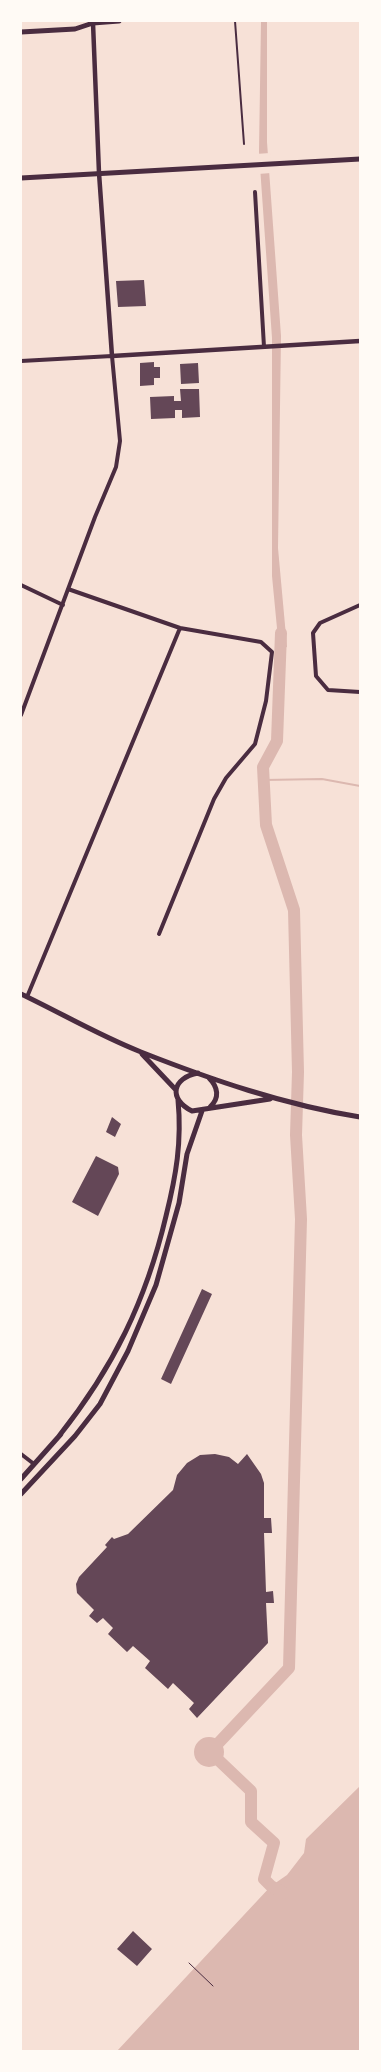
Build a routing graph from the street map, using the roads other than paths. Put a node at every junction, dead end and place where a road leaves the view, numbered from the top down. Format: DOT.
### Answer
graph roads {
  1 [pos="119,21"];
  2 [pos="235,21"];
  3 [pos="93,22"];
  4 [pos="21,32"];
  5 [pos="244,144"];
  6 [pos="360,159"];
  7 [pos="99,173"];
  8 [pos="21,178"];
  9 [pos="255,192"];
  10 [pos="360,341"];
  11 [pos="266,347"];
  12 [pos="112,356"];
  13 [pos="21,361"];
  14 [pos="21,585"];
  15 [pos="68,588"];
  16 [pos="63,605"];
  17 [pos="360,605"];
  18 [pos="180,628"];
  19 [pos="360,692"];
  20 [pos="21,715"];
  21 [pos="159,934"];
  22 [pos="24,996"];
  23 [pos="140,1052"];
  24 [pos="199,1073"];
  25 [pos="209,1077"];
  26 [pos="176,1090"];
  27 [pos="274,1099"];
  28 [pos="178,1100"];
  29 [pos="209,1108"];
  30 [pos="202,1111"];
  31 [pos="360,1117"];
  32 [pos="21,1454"];
  33 [pos="34,1464"];
  34 [pos="21,1479"];
  35 [pos="21,1494"];
  1 -- 3 [label="main road"];
  2 -- 5 [label="lane"];
  3 -- 4 [label="main road"];
  3 -- 7 [label="street"];
  6 -- 7 [label="main road"];
  7 -- 8 [label="main road"];
  7 -- 12 [label="street"];
  9 -- 11 [label="street"];
  10 -- 11 [label="street"];
  11 -- 12 [label="street"];
  12 -- 13 [label="street"];
  12 -- 15 [label="street"];
  14 -- 16 [label="street"];
  15 -- 16 [label="street"];
  15 -- 18 [label="street"];
  16 -- 20 [label="street"];
  17 -- 19 [label="street"];
  18 -- 21 [label="street"];
  18 -- 22 [label="street"];
  22 -- 23 [label="main road"];
  23 -- 24 [label="main road"];
  23 -- 26 [label="main road"];
  24 -- 25 [label="main road"];
  24 -- 26 [label="main road"];
  25 -- 27 [label="main road"];
  25 -- 29 [label="main road"];
  26 -- 28 [label="main road"];
  27 -- 29 [label="main road"];
  27 -- 31 [label="main road"];
  28 -- 30 [label="main road"];
  28 -- 33 [label="main road"];
  29 -- 30 [label="main road"];
  30 -- 35 [label="main road"];
  32 -- 33 [label="street"];
  33 -- 34 [label="main road"];
}
